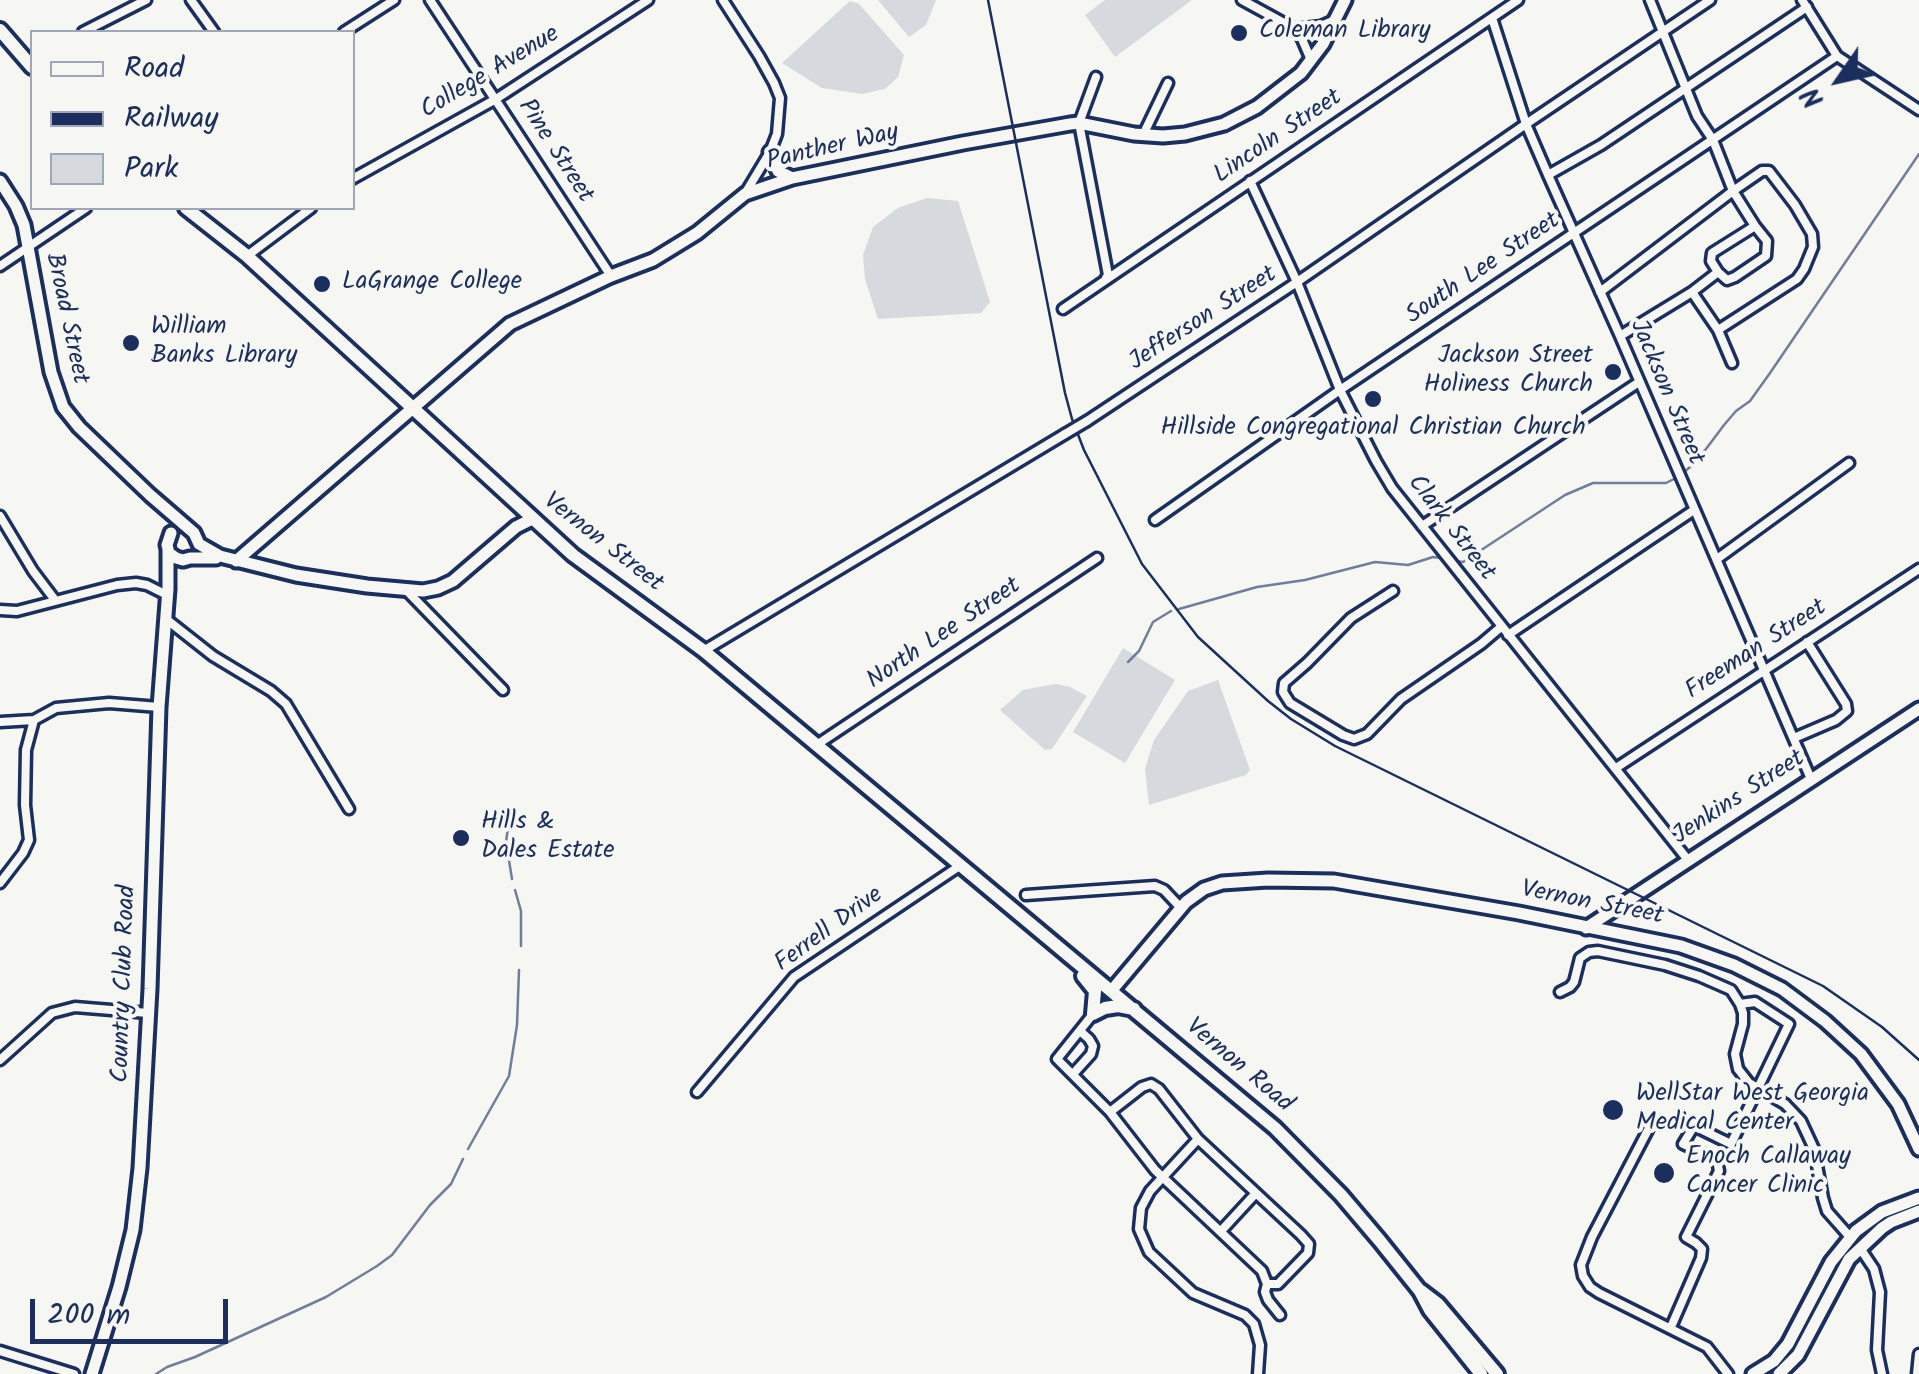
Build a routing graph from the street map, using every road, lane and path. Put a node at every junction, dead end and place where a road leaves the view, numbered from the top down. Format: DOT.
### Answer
graph roads {
  1 [pos="146,0"];
  2 [pos="191,0"];
  3 [pos="394,0"];
  4 [pos="430,0"];
  5 [pos="648,0"];
  6 [pos="724,0"];
  7 [pos="1242,0"];
  8 [pos="1345,0"];
  9 [pos="1518,0"];
  10 [pos="1650,0"];
  11 [pos="1710,0"];
  12 [pos="1804,4"];
  13 [pos="1492,18"];
  14 [pos="1335,20"];
  15 [pos="1295,29"];
  16 [pos="0,30"];
  17 [pos="87,30"];
  18 [pos="213,30"];
  19 [pos="347,30"];
  20 [pos="1664,32"];
  21 [pos="1838,56"];
  22 [pos="1311,61"];
  23 [pos="30,63"];
  24 [pos="1096,76"];
  25 [pos="1168,83"];
  26 [pos="1686,88"];
  27 [pos="496,100"];
  28 [pos="1919,110"];
  29 [pos="1079,123"];
  30 [pos="1526,124"];
  31 [pos="1143,134"];
  32 [pos="1713,140"];
  33 [pos="770,152"];
  34 [pos="1548,175"];
  35 [pos="355,176"];
  36 [pos="792,178"];
  37 [pos="1250,181"];
  38 [pos="0,182"];
  39 [pos="1733,192"];
  40 [pos="744,194"];
  41 [pos="83,210"];
  42 [pos="189,210"];
  43 [pos="308,210"];
  44 [pos="1755,226"];
  45 [pos="1574,234"];
  46 [pos="28,248"];
  47 [pos="247,256"];
  48 [pos="0,266"];
  49 [pos="1718,272"];
  50 [pos="611,276"];
  51 [pos="1106,278"];
  52 [pos="1298,282"];
  53 [pos="1600,292"];
  54 [pos="1692,292"];
  55 [pos="1063,309"];
  56 [pos="1718,330"];
  57 [pos="1620,336"];
  58 [pos="1732,363"];
  59 [pos="1639,382"];
  60 [pos="1340,390"];
  61 [pos="413,408"];
  62 [pos="1850,463"];
  63 [pos="150,495"];
  64 [pos="1694,510"];
  65 [pos="0,516"];
  66 [pos="532,519"];
  67 [pos="1155,520"];
  68 [pos="1422,526"];
  69 [pos="187,528"];
  70 [pos="171,533"];
  71 [pos="199,544"];
  72 [pos="168,549"];
  73 [pos="220,556"];
  74 [pos="1097,558"];
  75 [pos="186,559"];
  76 [pos="1717,559"];
  77 [pos="236,561"];
  78 [pos="1919,569"];
  79 [pos="1393,590"];
  80 [pos="407,591"];
  81 [pos="168,592"];
  82 [pos="55,600"];
  83 [pos="0,610"];
  84 [pos="165,618"];
  85 [pos="1501,627"];
  86 [pos="1508,635"];
  87 [pos="1807,642"];
  88 [pos="704,651"];
  89 [pos="1764,670"];
  90 [pos="503,690"];
  91 [pos="159,707"];
  92 [pos="1919,709"];
  93 [pos="34,720"];
  94 [pos="0,722"];
  95 [pos="1794,738"];
  96 [pos="815,746"];
  97 [pos="1616,768"];
  98 [pos="1811,779"];
  99 [pos="350,809"];
  100 [pos="1688,860"];
  101 [pos="961,865"];
  102 [pos="0,883"];
  103 [pos="1026,894"];
  104 [pos="1004,901"];
  105 [pos="1180,908"];
  106 [pos="1586,928"];
  107 [pos="1058,947"];
  108 [pos="1112,990"];
  109 [pos="1560,992"];
  110 [pos="1740,1004"];
  111 [pos="1135,1010"];
  112 [pos="148,1012"];
  113 [pos="1093,1014"];
  114 [pos="1080,1030"];
  115 [pos="0,1060"];
  116 [pos="1073,1074"];
  117 [pos="1758,1090"];
  118 [pos="697,1092"];
  119 [pos="1110,1112"];
  120 [pos="1649,1128"];
  121 [pos="1198,1139"];
  122 [pos="1919,1149"];
  123 [pos="1163,1177"];
  124 [pos="1256,1194"];
  125 [pos="1919,1198"];
  126 [pos="1919,1212"];
  127 [pos="1220,1231"];
  128 [pos="1850,1237"];
  129 [pos="1860,1248"];
  130 [pos="1267,1284"];
  131 [pos="1420,1291"];
  132 [pos="1280,1315"];
  133 [pos="1671,1327"];
  134 [pos="0,1351"];
  135 [pos="1919,1354"];
  136 [pos="74,1374"];
  137 [pos="92,1374"];
  138 [pos="1258,1374"];
  139 [pos="1481,1374"];
  140 [pos="1496,1374"];
  141 [pos="1728,1374"];
  142 [pos="1753,1374"];
  143 [pos="1779,1374"];
  144 [pos="1882,1374"];
  145 [pos="1916,1374"];
  1 -- 17 [label="street"];
  2 -- 18 [label="street"];
  3 -- 19 [label="street"];
  4 -- 27 [label="street, Pine Street"];
  5 -- 27 [label="street, College Avenue"];
  6 -- 33 [label="street"];
  7 -- 15 [label="street"];
  8 -- 14 [label="street, Panther Way"];
  9 -- 13 [label="street, Lincoln Street"];
  10 -- 20 [label="street"];
  11 -- 20 [label="street, Jefferson Street"];
  12 -- 21 [label="street"];
  12 -- 26 [label="street"];
  13 -- 30 [label="street, Jackson Street"];
  13 -- 37 [label="street, Lincoln Street"];
  14 -- 15 [label="street"];
  14 -- 22 [label="street, Panther Way"];
  15 -- 22 [label="street"];
  16 -- 23 [label="main road"];
  20 -- 26 [label="street"];
  20 -- 30 [label="street, Jefferson Street"];
  21 -- 28 [label="street"];
  21 -- 32 [label="street, South Lee Street"];
  22 -- 31 [label="street, Panther Way"];
  24 -- 29 [label="street"];
  25 -- 31 [label="street"];
  26 -- 32 [label="street"];
  26 -- 34 [label="street"];
  27 -- 35 [label="street, College Avenue"];
  27 -- 50 [label="street, Pine Street"];
  29 -- 31 [label="street, Panther Way"];
  29 -- 36 [label="street, Panther Way"];
  29 -- 51 [label="street"];
  30 -- 34 [label="street, Jackson Street"];
  30 -- 52 [label="street, Jefferson Street"];
  32 -- 39 [label="street"];
  32 -- 45 [label="street, South Lee Street"];
  33 -- 36 [label="street"];
  33 -- 40 [label="street"];
  34 -- 45 [label="street, Jackson Street"];
  36 -- 40 [label="street, Panther Way"];
  37 -- 51 [label="street, Lincoln Street"];
  37 -- 52 [label="street, Clark Street"];
  38 -- 46 [label="street, Broad Street"];
  39 -- 44 [label="street"];
  39 -- 53 [label="street"];
  39 -- 56 [label="street"];
  40 -- 50 [label="street, Panther Way"];
  41 -- 46 [label="street"];
  42 -- 47 [label="main road, Vernon Street"];
  43 -- 47 [label="street"];
  44 -- 49 [label="street"];
  44 -- 49 [label="street"];
  45 -- 53 [label="street, Jackson Street"];
  45 -- 60 [label="street, South Lee Street"];
  46 -- 48 [label="street"];
  46 -- 63 [label="street, Broad Street"];
  47 -- 61 [label="main road, Vernon Street"];
  49 -- 54 [label="street"];
  50 -- 61 [label="street, Panther Way"];
  51 -- 55 [label="street, Lincoln Street"];
  52 -- 60 [label="street, Clark Street"];
  52 -- 88 [label="street, Jefferson Street, bridge"];
  53 -- 57 [label="street, Jackson Street"];
  54 -- 56 [label="street"];
  54 -- 57 [label="street"];
  56 -- 58 [label="street"];
  57 -- 59 [label="street, Jackson Street"];
  59 -- 64 [label="street, Jackson Street"];
  59 -- 68 [label="street"];
  60 -- 67 [label="street, South Lee Street"];
  60 -- 68 [label="street, Clark Street"];
  61 -- 66 [label="main road, Vernon Street"];
  61 -- 77 [label="street, Panther Way"];
  62 -- 76 [label="street"];
  63 -- 69 [label="street, Broad Street"];
  63 -- 70 [label="street, Broad Street"];
  64 -- 76 [label="street, Jackson Street"];
  64 -- 86 [label="street"];
  65 -- 82 [label="street"];
  66 -- 80 [label="street"];
  66 -- 88 [label="main road, Vernon Street"];
  68 -- 85 [label="street, Clark Street"];
  69 -- 70 [label="street"];
  69 -- 71 [label="street"];
  70 -- 72 [label="street"];
  71 -- 73 [label="street"];
  71 -- 75 [label="street"];
  72 -- 75 [label="street"];
  72 -- 81 [label="street, Country Club Road"];
  73 -- 75 [label="street"];
  73 -- 77 [label="street"];
  74 -- 96 [label="street, North Lee Street"];
  75 -- 81 [label="street, Country Club Road"];
  76 -- 89 [label="street, Jackson Street"];
  77 -- 80 [label="street"];
  78 -- 87 [label="street, Freeman Street"];
  79 -- 85 [label="street"];
  80 -- 90 [label="street"];
  81 -- 82 [label="street"];
  81 -- 84 [label="street, Country Club Road"];
  82 -- 83 [label="street"];
  84 -- 91 [label="street, Country Club Road"];
  84 -- 99 [label="street"];
  85 -- 86 [label="street, Clark Street"];
  86 -- 97 [label="street, Clark Street"];
  87 -- 89 [label="street, Freeman Street"];
  87 -- 95 [label="street"];
  88 -- 96 [label="main road, Vernon Street"];
  89 -- 95 [label="street, Jackson Street"];
  89 -- 97 [label="street, Freeman Street"];
  91 -- 93 [label="street"];
  91 -- 112 [label="street, Country Club Road"];
  92 -- 98 [label="street, Jenkins Street"];
  93 -- 94 [label="street"];
  93 -- 102 [label="street"];
  95 -- 98 [label="street, Jackson Street"];
  96 -- 101 [label="main road, Vernon Street"];
  97 -- 100 [label="street, Clark Street"];
  98 -- 100 [label="street, Jenkins Street"];
  100 -- 106 [label="street, Jenkins Street"];
  101 -- 104 [label="main road, Vernon Street"];
  101 -- 118 [label="street, Ferrell Drive"];
  103 -- 105 [label="street"];
  104 -- 107 [label="main road, Vernon Road"];
  105 -- 106 [label="street, Vernon Street"];
  105 -- 108 [label="street, Vernon Street"];
  106 -- 122 [label="street, Vernon Street"];
  107 -- 108 [label="main road, Vernon Road"];
  107 -- 113 [label="main road"];
  108 -- 111 [label="main road, Vernon Road"];
  109 -- 110 [label="street"];
  110 -- 117 [label="street"];
  110 -- 117 [label="street"];
  111 -- 113 [label="main road"];
  111 -- 131 [label="main road, Vernon Road"];
  112 -- 115 [label="street"];
  112 -- 137 [label="street, Country Club Road"];
  113 -- 114 [label="street"];
  114 -- 116 [label="street"];
  114 -- 116 [label="street"];
  116 -- 119 [label="street"];
  117 -- 128 [label="street"];
  117 -- 133 [label="street"];
  119 -- 121 [label="street"];
  119 -- 123 [label="street"];
  120 -- 133 [label="street"];
  121 -- 123 [label="street"];
  121 -- 124 [label="street"];
  123 -- 127 [label="street"];
  123 -- 138 [label="street"];
  124 -- 127 [label="street"];
  124 -- 130 [label="street"];
  125 -- 128 [label="street"];
  126 -- 129 [label="street"];
  127 -- 130 [label="street"];
  128 -- 129 [label="street"];
  128 -- 142 [label="street"];
  129 -- 143 [label="street"];
  129 -- 144 [label="street"];
  130 -- 132 [label="street"];
  131 -- 139 [label="main road, Vernon Road"];
  131 -- 140 [label="main road, Vernon Road"];
  133 -- 141 [label="street"];
  134 -- 136 [label="street"];
  135 -- 145 [label="street"];
}
